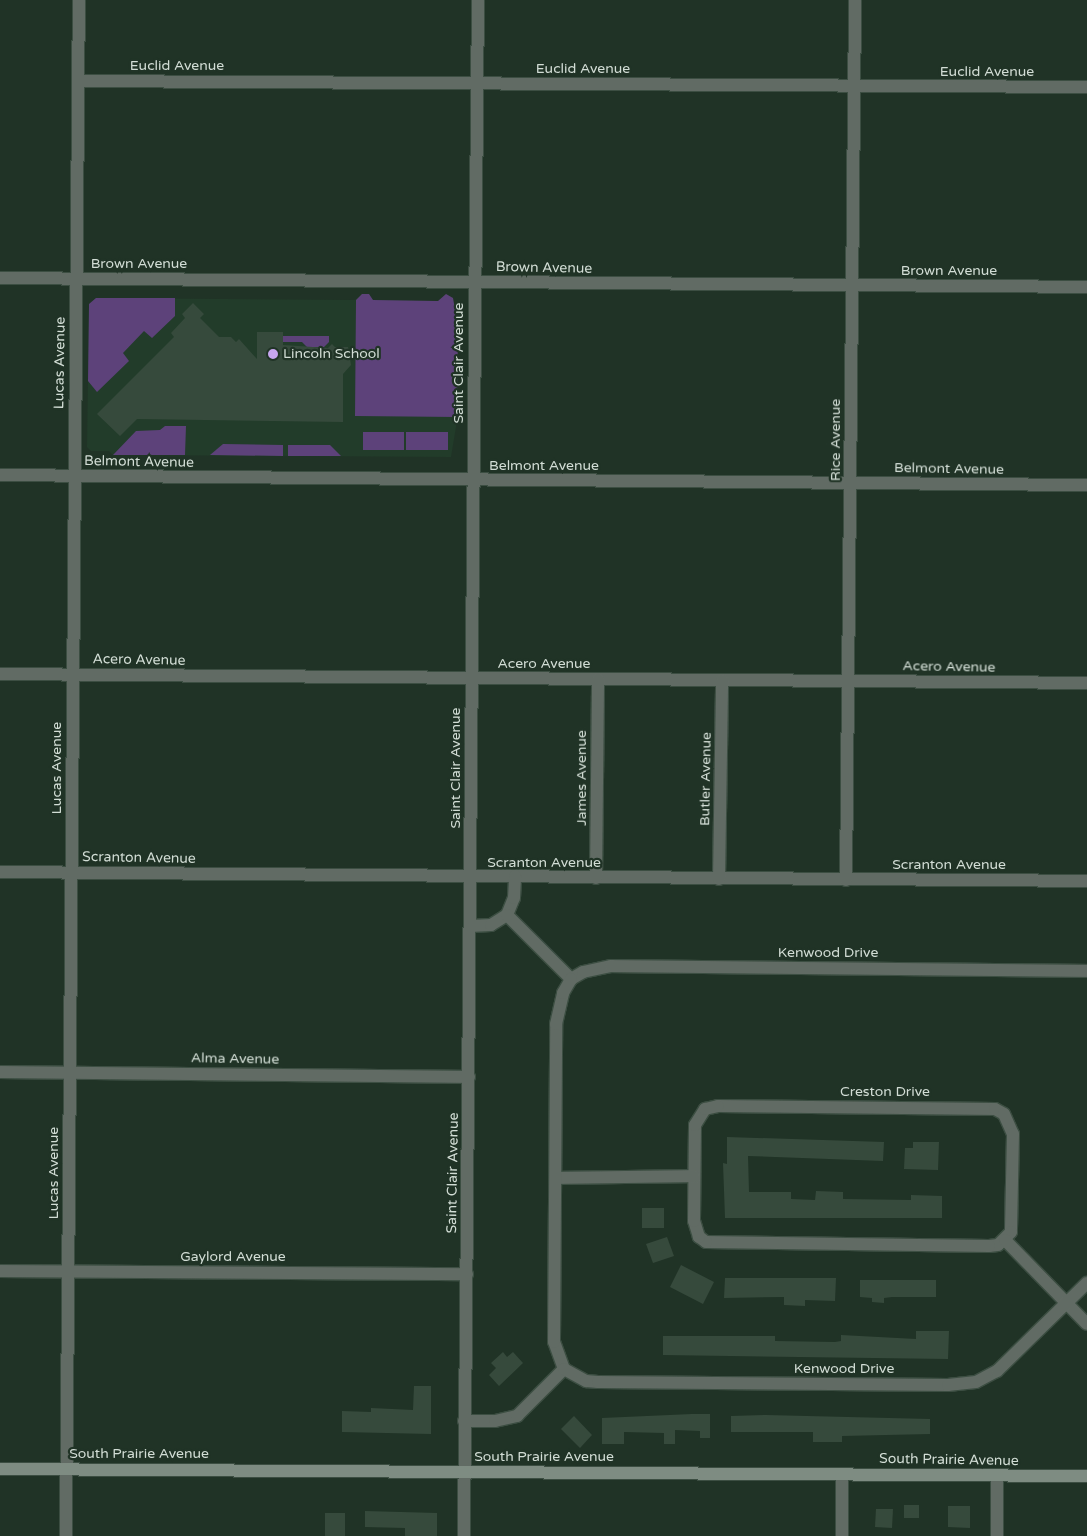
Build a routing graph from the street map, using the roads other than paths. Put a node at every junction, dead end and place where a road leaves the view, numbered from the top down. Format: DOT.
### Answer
graph roads {
  1 [pos="79,0"];
  2 [pos="478,0"];
  3 [pos="855,0"];
  4 [pos="78,80"];
  5 [pos="476,83"];
  6 [pos="855,86"];
  7 [pos="1087,87"];
  8 [pos="0,278"];
  9 [pos="76,278"];
  10 [pos="474,282"];
  11 [pos="852,286"];
  12 [pos="1087,286"];
  13 [pos="0,475"];
  14 [pos="73,475"];
  15 [pos="474,481"];
  16 [pos="851,483"];
  17 [pos="1087,485"];
  18 [pos="0,674"];
  19 [pos="73,674"];
  20 [pos="472,678"];
  21 [pos="598,679"];
  22 [pos="722,680"];
  23 [pos="849,681"];
  24 [pos="1087,683"];
  25 [pos="0,872"];
  26 [pos="71,872"];
  27 [pos="515,876"];
  28 [pos="470,877"];
  29 [pos="596,878"];
  30 [pos="720,879"];
  31 [pos="846,880"];
  32 [pos="1087,881"];
  33 [pos="507,915"];
  34 [pos="470,926"];
  35 [pos="1087,971"];
  36 [pos="571,979"];
  37 [pos="0,1072"];
  38 [pos="70,1072"];
  39 [pos="469,1077"];
  40 [pos="694,1176"];
  41 [pos="557,1178"];
  42 [pos="1005,1240"];
  43 [pos="0,1270"];
  44 [pos="68,1271"];
  45 [pos="467,1274"];
  46 [pos="1087,1284"];
  47 [pos="1067,1303"];
  48 [pos="1087,1324"];
  49 [pos="564,1369"];
  50 [pos="464,1420"];
  51 [pos="0,1468"];
  52 [pos="65,1469"];
  53 [pos="464,1472"];
  54 [pos="842,1474"];
  55 [pos="997,1476"];
  56 [pos="1087,1476"];
  57 [pos="66,1536"];
  58 [pos="464,1536"];
  59 [pos="842,1536"];
  60 [pos="997,1536"];
  1 -- 4 [label="street, Lucas Avenue"];
  2 -- 5 [label="street, Saint Clair Avenue"];
  3 -- 6 [label="street, Rice Avenue"];
  4 -- 5 [label="street, Euclid Avenue"];
  4 -- 9 [label="street, Lucas Avenue"];
  5 -- 6 [label="street, Euclid Avenue"];
  5 -- 10 [label="street, Saint Clair Avenue"];
  6 -- 7 [label="street, Euclid Avenue"];
  6 -- 11 [label="street, Rice Avenue"];
  8 -- 9 [label="street, Brown Avenue"];
  9 -- 10 [label="street, Brown Avenue"];
  9 -- 14 [label="street, Lucas Avenue"];
  10 -- 11 [label="street, Brown Avenue"];
  10 -- 15 [label="street, Saint Clair Avenue"];
  11 -- 12 [label="street, Brown Avenue"];
  11 -- 16 [label="street, Rice Avenue"];
  13 -- 14 [label="street, Belmont Avenue"];
  14 -- 15 [label="street, Belmont Avenue"];
  14 -- 19 [label="street, Lucas Avenue"];
  15 -- 16 [label="street, Belmont Avenue"];
  15 -- 20 [label="street, Saint Clair Avenue"];
  16 -- 17 [label="street, Belmont Avenue"];
  16 -- 23 [label="street, Rice Avenue"];
  18 -- 19 [label="street, Acero Avenue"];
  19 -- 20 [label="street, Acero Avenue"];
  19 -- 26 [label="street, Lucas Avenue"];
  20 -- 21 [label="street, Acero Avenue"];
  20 -- 28 [label="street, Saint Clair Avenue"];
  21 -- 22 [label="street, Acero Avenue"];
  21 -- 29 [label="street, James Avenue"];
  22 -- 23 [label="street, Acero Avenue"];
  22 -- 30 [label="street, Butler Avenue"];
  23 -- 24 [label="street, Acero Avenue"];
  23 -- 31 [label="street, Rice Avenue"];
  25 -- 26 [label="street, Scranton Avenue"];
  26 -- 28 [label="street, Scranton Avenue"];
  26 -- 38 [label="street, Lucas Avenue"];
  27 -- 28 [label="street, Scranton Avenue"];
  27 -- 29 [label="street, Scranton Avenue"];
  27 -- 33 [label="street"];
  28 -- 34 [label="street, Saint Clair Avenue"];
  29 -- 30 [label="street, Scranton Avenue"];
  30 -- 31 [label="street, Scranton Avenue"];
  31 -- 32 [label="street, Scranton Avenue"];
  33 -- 34 [label="street"];
  33 -- 36 [label="street"];
  34 -- 39 [label="street, Saint Clair Avenue"];
  35 -- 36 [label="street, Kenwood Drive"];
  36 -- 41 [label="street"];
  37 -- 38 [label="street, Alma Avenue"];
  38 -- 39 [label="street, Alma Avenue"];
  38 -- 44 [label="street, Lucas Avenue"];
  39 -- 45 [label="street, Saint Clair Avenue"];
  40 -- 41 [label="street"];
  40 -- 42 [label="street, Creston Drive"];
  40 -- 42 [label="street, Creston Drive"];
  41 -- 49 [label="street"];
  42 -- 47 [label="street"];
  43 -- 44 [label="street, Gaylord Avenue"];
  44 -- 45 [label="street, Gaylord Avenue"];
  44 -- 52 [label="street, Lucas Avenue"];
  45 -- 50 [label="street, Saint Clair Avenue"];
  46 -- 47 [label="street, Kenwood Drive"];
  47 -- 48 [label="street"];
  47 -- 49 [label="street, Kenwood Drive"];
  49 -- 50 [label="street"];
  50 -- 53 [label="street, Saint Clair Avenue"];
  51 -- 52 [label="main road, South Prairie Avenue"];
  52 -- 53 [label="main road, South Prairie Avenue"];
  52 -- 57 [label="street, Lucas Avenue"];
  53 -- 54 [label="main road, South Prairie Avenue"];
  53 -- 58 [label="street, Saint Clair Avenue"];
  54 -- 55 [label="main road, South Prairie Avenue"];
  54 -- 59 [label="street"];
  55 -- 56 [label="main road, South Prairie Avenue"];
  55 -- 60 [label="street"];
}
